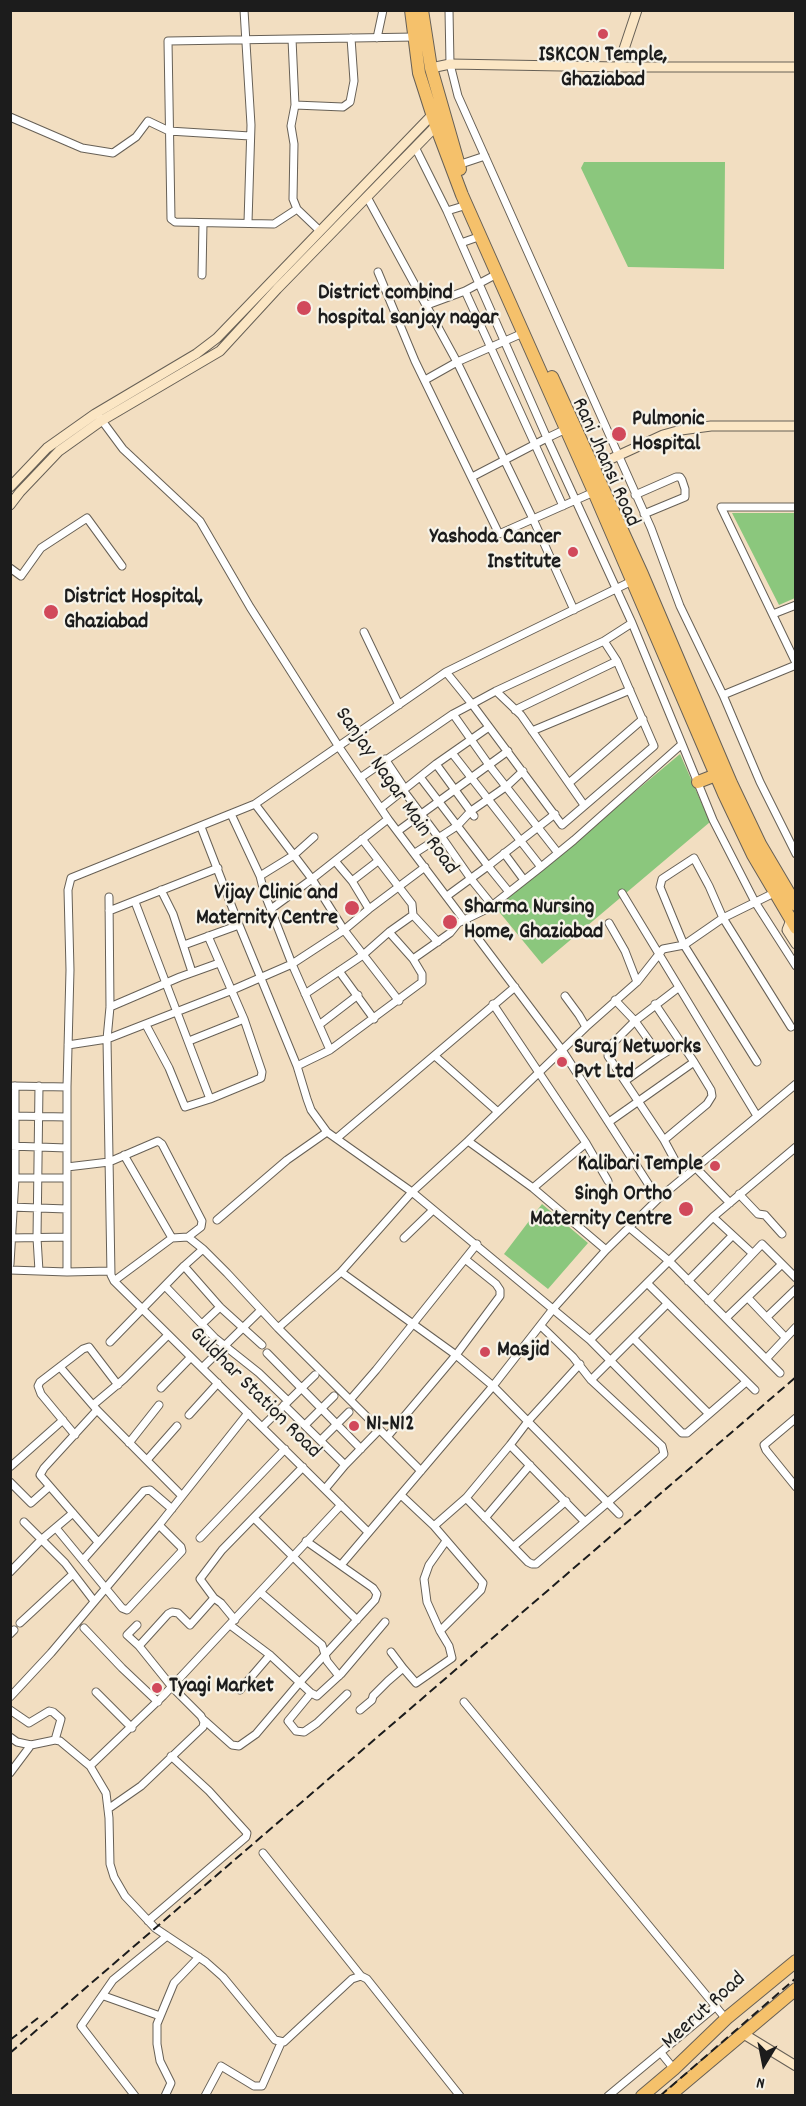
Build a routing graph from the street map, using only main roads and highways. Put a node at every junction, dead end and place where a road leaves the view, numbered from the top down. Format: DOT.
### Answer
graph roads {
  1 [pos="411,10"];
  2 [pos="422,10"];
  3 [pos="470,203"];
  4 [pos="588,469"];
  5 [pos="693,707"];
  6 [pos="702,729"];
  7 [pos="716,775"];
  8 [pos="698,782"];
  9 [pos="795,905"];
  10 [pos="793,924"];
  11 [pos="795,1961"];
  12 [pos="795,1989"];
  13 [pos="642,2096"];
  14 [pos="669,2096"];
  1 -- 3 [label="highway, Rani Jhansi Road"];
  2 -- 3 [label="highway, Rani Jhansi Road"];
  3 -- 4 [label="highway, Rani Jhansi Road"];
  3 -- 4 [label="highway, Rani Jhansi Road"];
  4 -- 5 [label="highway, Rani Jhansi Road"];
  4 -- 5 [label="highway, Rani Jhansi Road"];
  5 -- 6 [label="highway, Rani Jhansi Road"];
  6 -- 7 [label="highway, Rani Jhansi Road"];
  6 -- 9 [label="highway, Rani Jhansi Road"];
  7 -- 8 [label="highway"];
  7 -- 10 [label="highway, Rani Jhansi Road"];
  11 -- 13 [label="highway, Meerut Road"];
  12 -- 14 [label="highway, Meerut Road"];
}
